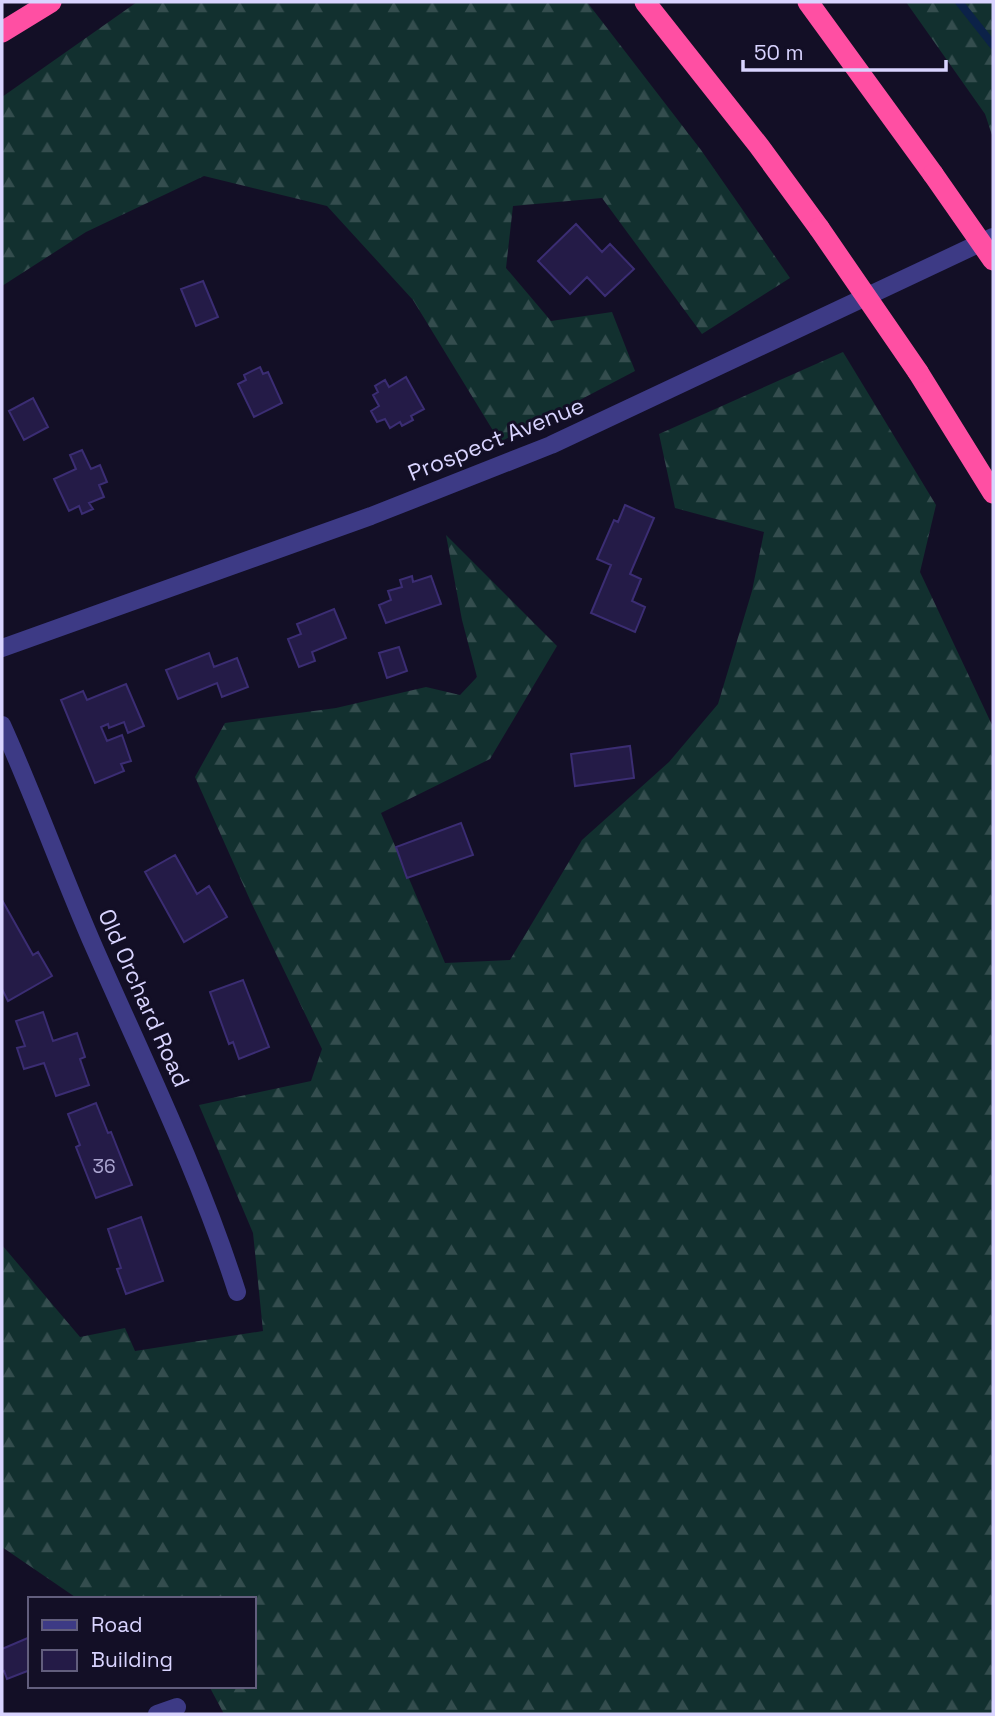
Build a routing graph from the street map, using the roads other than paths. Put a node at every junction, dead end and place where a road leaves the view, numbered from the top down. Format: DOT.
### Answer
graph roads {
  1 [pos="51,2"];
  2 [pos="645,2"];
  3 [pos="808,2"];
  4 [pos="2,32"];
  5 [pos="993,237"];
  6 [pos="993,260"];
  7 [pos="993,493"];
  8 [pos="2,648"];
  9 [pos="2,725"];
  10 [pos="237,1292"];
  11 [pos="177,1707"];
  12 [pos="157,1714"];
  1 -- 4 [label="highway"];
  2 -- 7 [label="highway, bridge"];
  3 -- 6 [label="highway, bridge"];
  5 -- 8 [label="street, Prospect Avenue"];
  9 -- 10 [label="street, Old Orchard Road"];
  11 -- 12 [label="street"];
}
